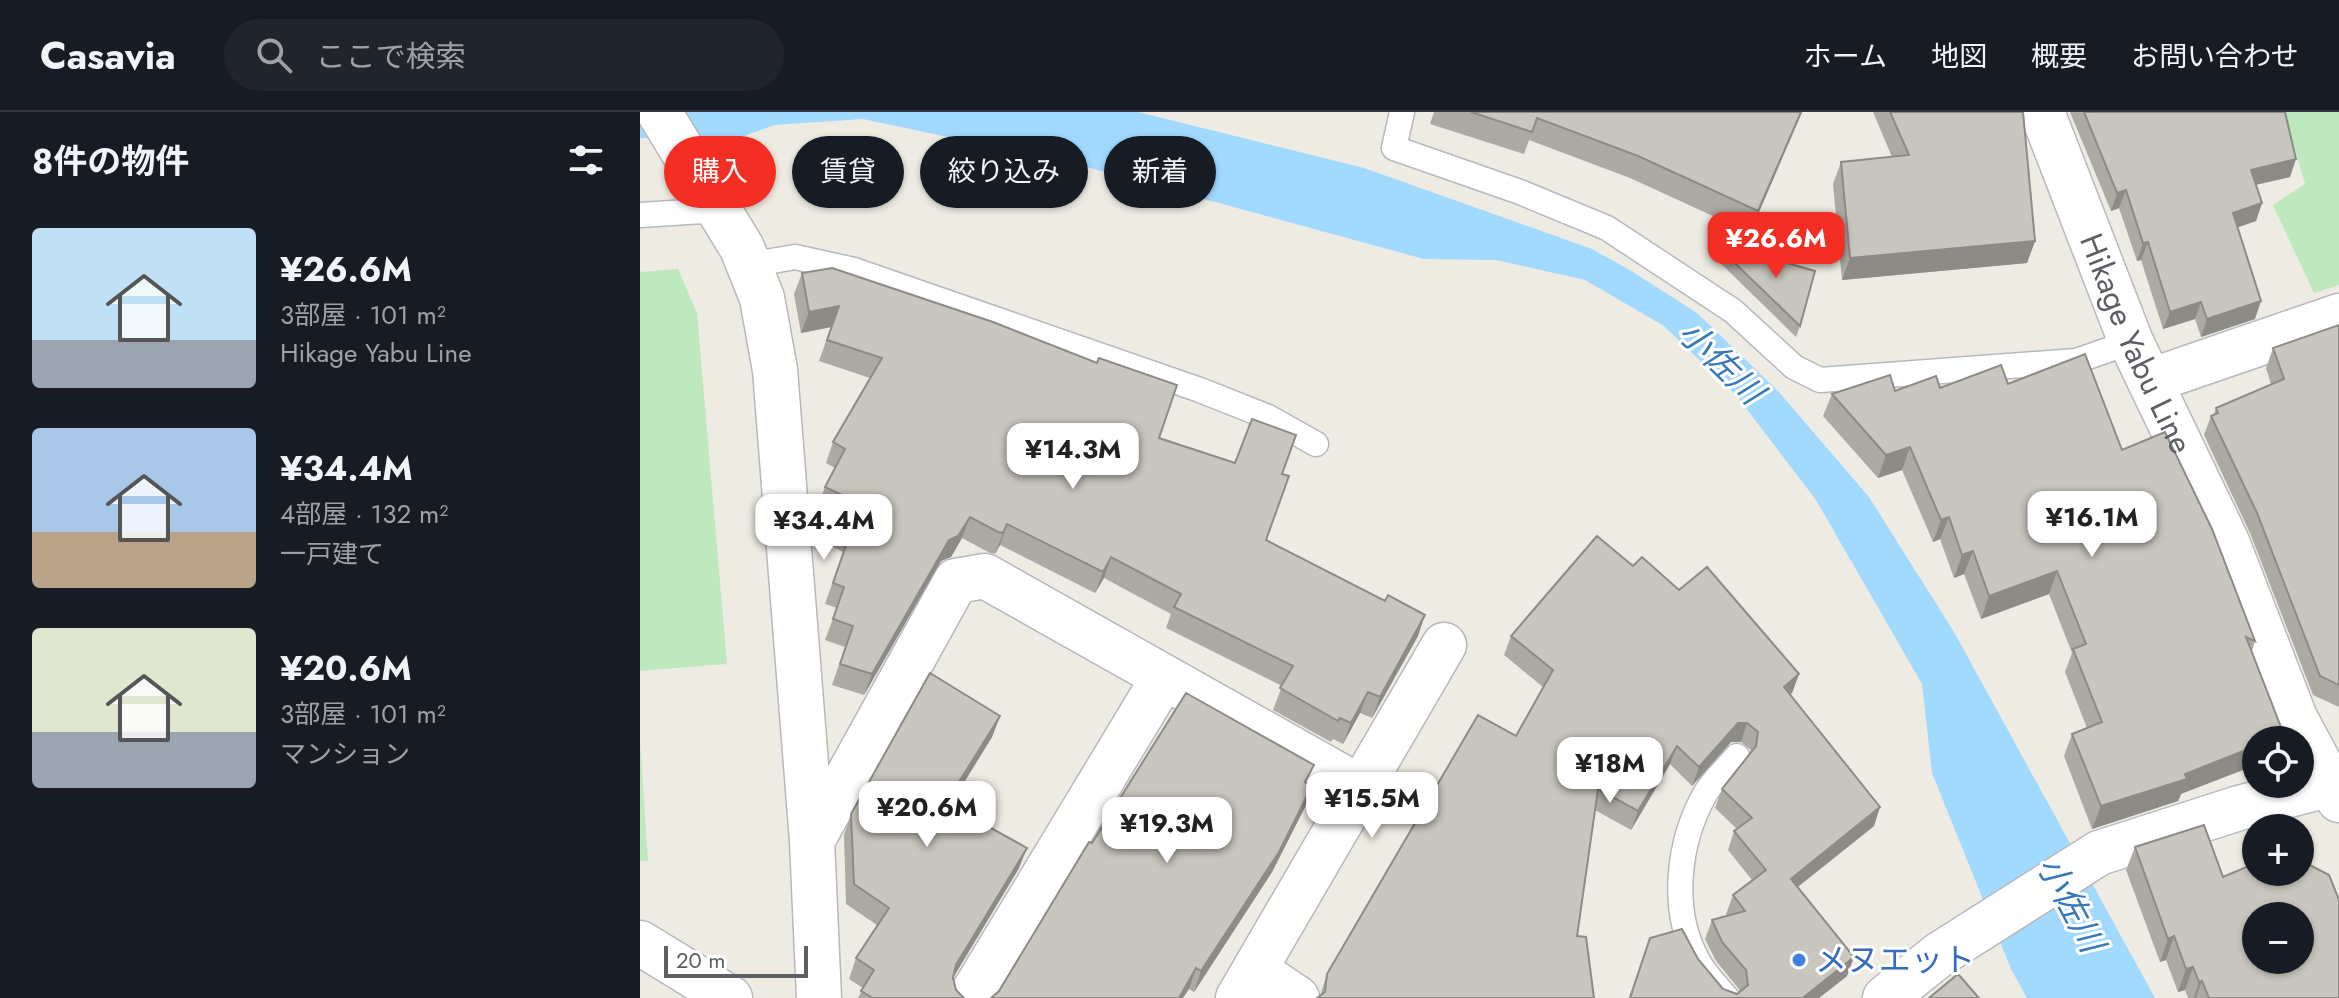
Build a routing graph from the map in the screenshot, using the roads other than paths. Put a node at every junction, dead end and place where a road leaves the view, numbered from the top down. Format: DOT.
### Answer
graph roads {
  1 [pos="659,112"];
  2 [pos="1402,112"];
  3 [pos="2042,112"];
  4 [pos="719,210"];
  5 [pos="640,215"];
  6 [pos="749,265"];
  7 [pos="2339,316"];
  8 [pos="2131,342"];
  9 [pos="2150,381"];
  10 [pos="1316,444"];
  11 [pos="1444,645"];
  12 [pos="1164,677"];
  13 [pos="1737,756"];
  14 [pos="1363,789"];
  15 [pos="2337,789"];
  16 [pos="812,841"];
  17 [pos="640,943"];
  18 [pos="1246,984"];
  19 [pos="730,998"];
  20 [pos="819,998"];
  21 [pos="970,998"];
  22 [pos="1297,998"];
  23 [pos="1727,998"];
  24 [pos="1885,998"];
  1 -- 4 [label="street"];
  2 -- 8 [label="lane"];
  3 -- 8 [label="street, Hikage Yabu Line"];
  4 -- 5 [label="lane"];
  4 -- 6 [label="street"];
  6 -- 10 [label="lane"];
  6 -- 16 [label="street"];
  7 -- 9 [label="street"];
  8 -- 9 [label="street, Hikage Yabu Line"];
  9 -- 15 [label="street, Hikage Yabu Line"];
  11 -- 14 [label="street"];
  12 -- 14 [label="street"];
  12 -- 16 [label="street"];
  12 -- 21 [label="street"];
  13 -- 23 [label="lane"];
  14 -- 18 [label="street"];
  15 -- 24 [label="street"];
  16 -- 20 [label="street"];
  17 -- 19 [label="street"];
  18 -- 22 [label="street"];
}
